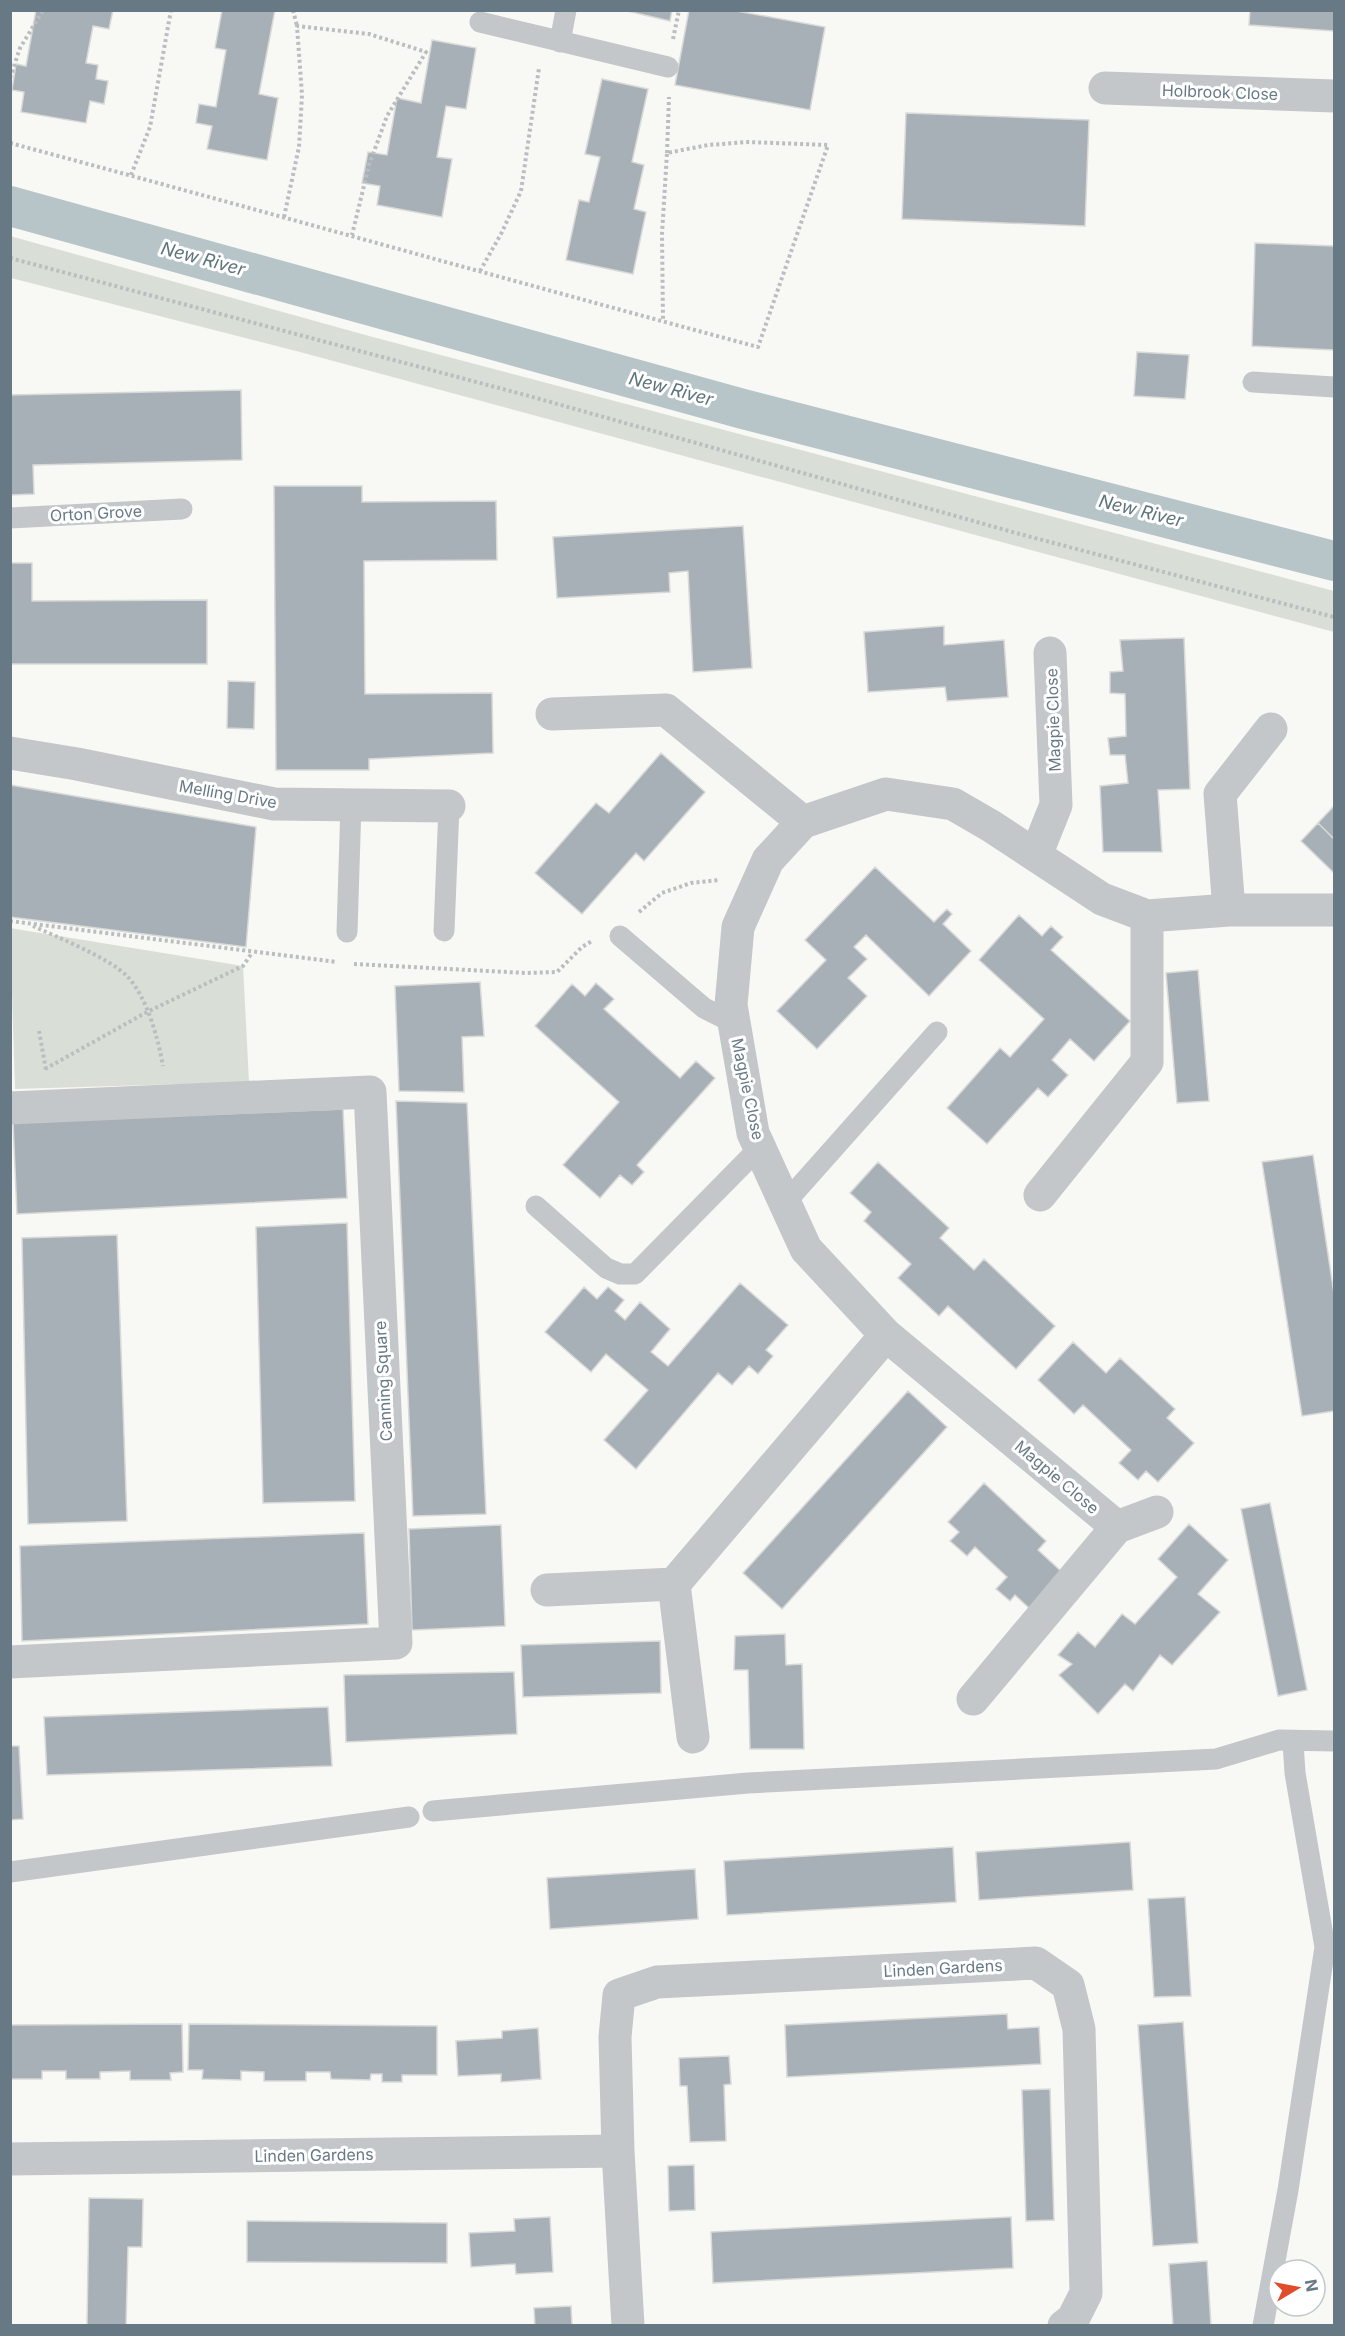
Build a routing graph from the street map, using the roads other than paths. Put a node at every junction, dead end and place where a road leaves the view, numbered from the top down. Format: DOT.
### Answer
graph roads {
  1 [pos="566,10"];
  2 [pos="480,22"];
  3 [pos="552,40"];
  4 [pos="668,67"];
  5 [pos="1105,88"];
  6 [pos="1335,96"];
  7 [pos="1253,382"];
  8 [pos="1335,387"];
  9 [pos="182,509"];
  10 [pos="10,518"];
  11 [pos="1050,653"];
  12 [pos="552,714"];
  13 [pos="1271,729"];
  14 [pos="10,753"];
  15 [pos="351,804"];
  16 [pos="449,806"];
  17 [pos="803,822"];
  18 [pos="1036,855"];
  19 [pos="1228,909"];
  20 [pos="1335,910"];
  21 [pos="1147,916"];
  22 [pos="444,931"];
  23 [pos="347,932"];
  24 [pos="609,936"];
  25 [pos="734,1023"];
  26 [pos="937,1032"];
  27 [pos="10,1108"];
  28 [pos="760,1147"];
  29 [pos="1040,1195"];
  30 [pos="785,1203"];
  31 [pos="536,1206"];
  32 [pos="886,1335"];
  33 [pos="1157,1512"];
  34 [pos="1117,1527"];
  35 [pos="674,1584"];
  36 [pos="547,1590"];
  37 [pos="10,1662"];
  38 [pos="973,1699"];
  39 [pos="693,1737"];
  40 [pos="1293,1742"];
  41 [pos="1335,1742"];
  42 [pos="433,1811"];
  43 [pos="409,1817"];
  44 [pos="10,1872"];
  45 [pos="618,2151"];
  46 [pos="10,2159"];
  47 [pos="628,2325"];
  48 [pos="1064,2325"];
  49 [pos="1263,2325"];
  1 -- 3 [label="lane"];
  2 -- 3 [label="lane"];
  3 -- 4 [label="lane"];
  5 -- 6 [label="street, Holbrook Close"];
  7 -- 8 [label="lane"];
  9 -- 10 [label="lane, Orton Grove"];
  11 -- 18 [label="street, Magpie Close"];
  12 -- 17 [label="street"];
  13 -- 19 [label="street"];
  14 -- 15 [label="street, Melling Drive"];
  15 -- 16 [label="street, Melling Drive"];
  15 -- 23 [label="lane"];
  16 -- 22 [label="lane"];
  17 -- 18 [label="street, Magpie Close"];
  17 -- 25 [label="street, Magpie Close"];
  18 -- 21 [label="street, Magpie Close"];
  19 -- 20 [label="street, Magpie Close"];
  19 -- 21 [label="street, Magpie Close"];
  21 -- 29 [label="street"];
  24 -- 25 [label="lane"];
  25 -- 28 [label="street, Magpie Close"];
  26 -- 30 [label="lane"];
  27 -- 37 [label="street, Canning Square"];
  28 -- 30 [label="street, Magpie Close"];
  28 -- 31 [label="lane"];
  30 -- 32 [label="street, Magpie Close"];
  32 -- 34 [label="street, Magpie Close"];
  32 -- 35 [label="street"];
  33 -- 34 [label="street"];
  34 -- 38 [label="street"];
  35 -- 36 [label="street"];
  35 -- 39 [label="street"];
  40 -- 41 [label="lane"];
  40 -- 42 [label="lane"];
  40 -- 49 [label="lane"];
  43 -- 44 [label="lane"];
  45 -- 46 [label="street, Linden Gardens"];
  45 -- 47 [label="street, Linden Gardens"];
  45 -- 48 [label="street, Linden Gardens"];
}
